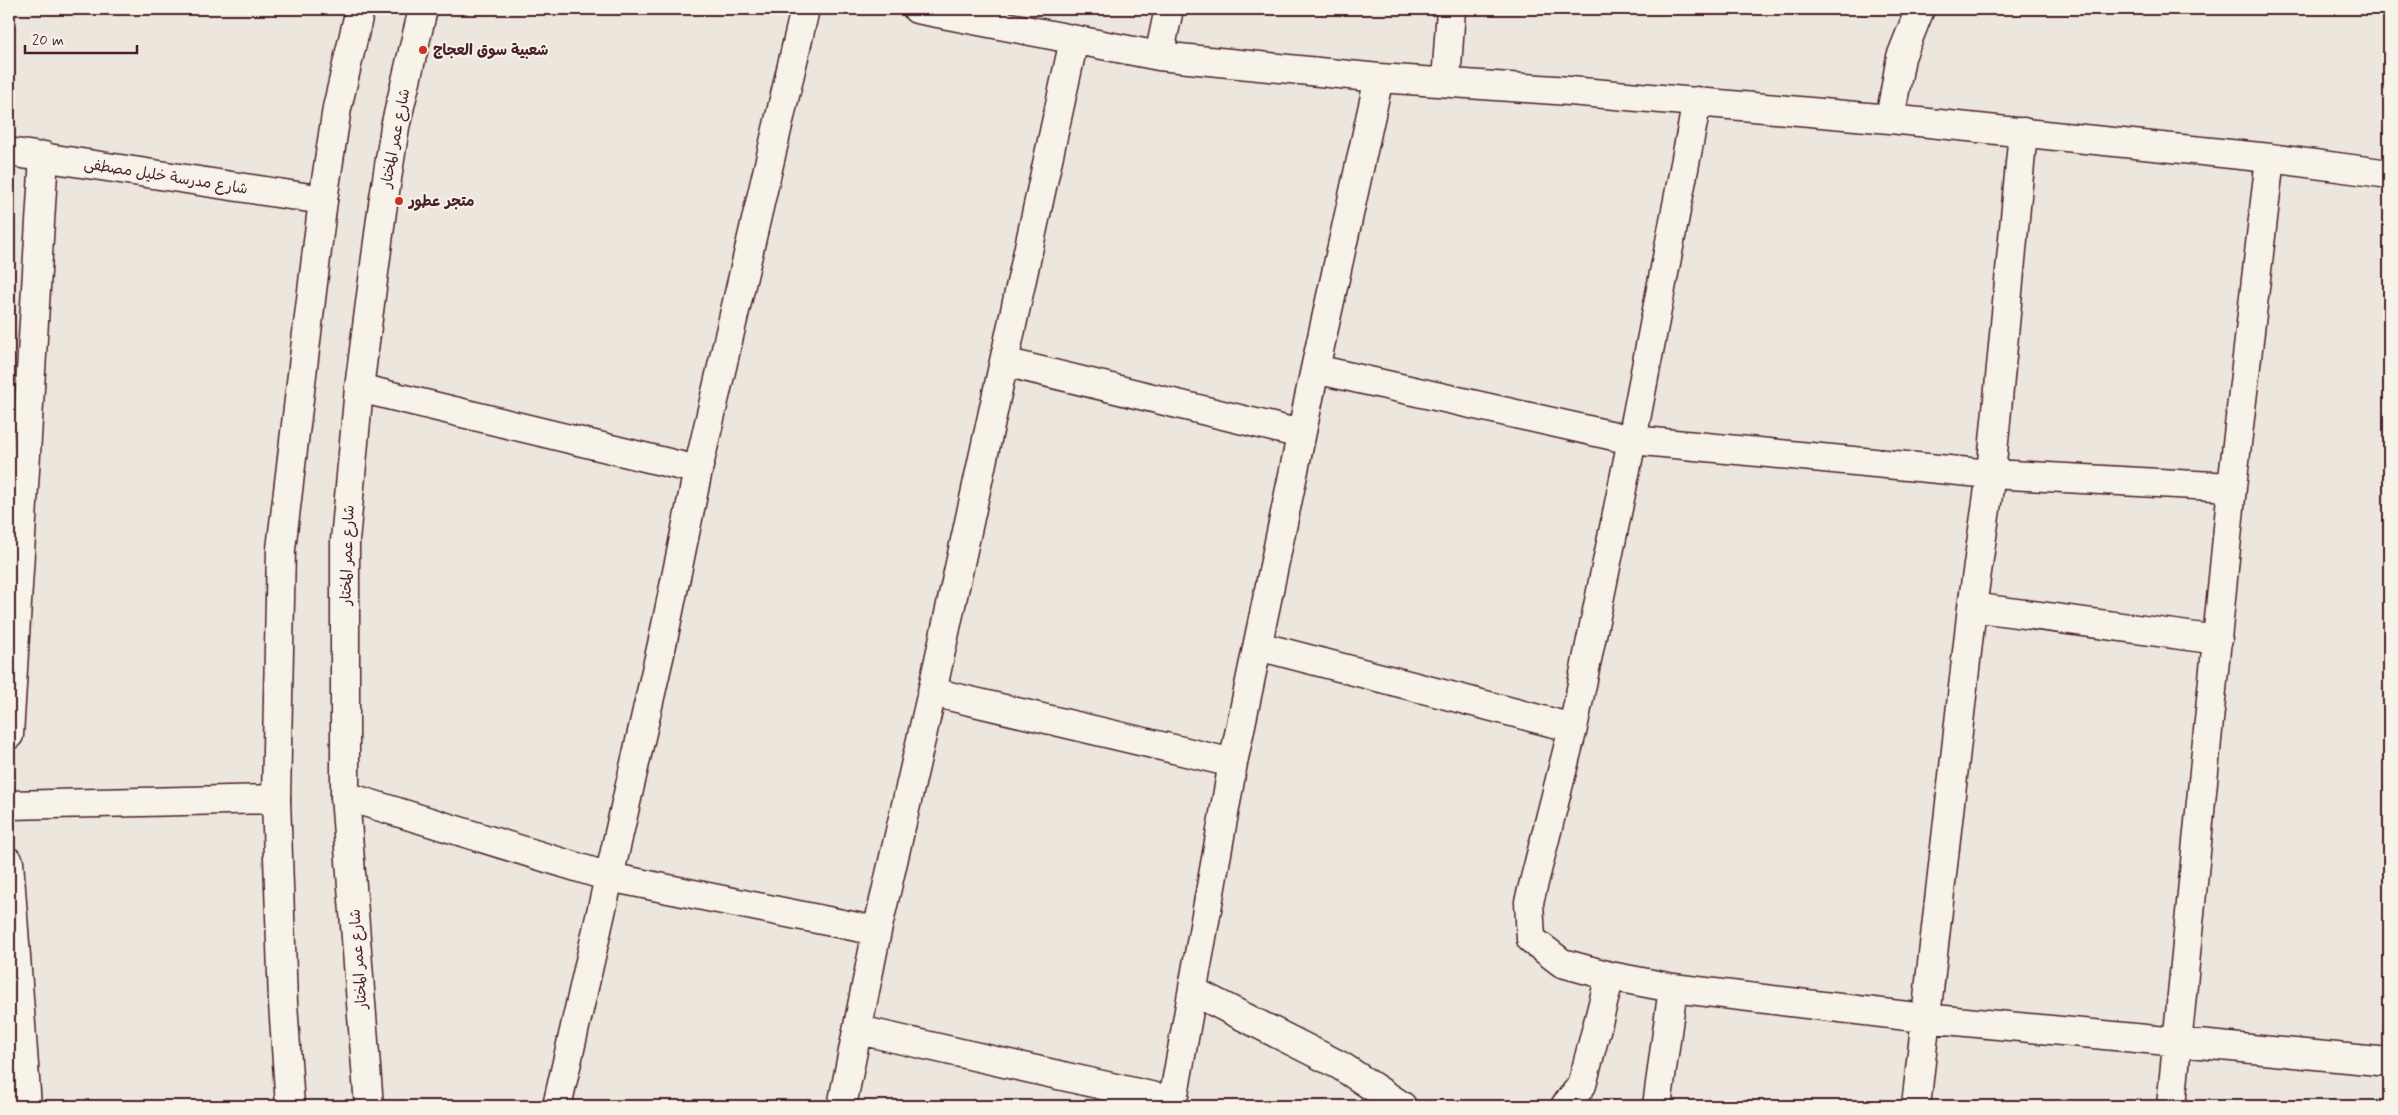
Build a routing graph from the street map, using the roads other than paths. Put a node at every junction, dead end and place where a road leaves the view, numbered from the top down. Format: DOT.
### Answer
graph roads {
  1 [pos="360,9"];
  2 [pos="423,9"];
  3 [pos="805,9"];
  4 [pos="917,9"];
  5 [pos="1169,9"];
  6 [pos="1451,9"];
  7 [pos="1920,9"];
  8 [pos="1074,40"];
  9 [pos="1159,56"];
  10 [pos="1379,78"];
  11 [pos="1446,82"];
  12 [pos="1697,101"];
  13 [pos="1890,119"];
  14 [pos="2023,132"];
  15 [pos="9,152"];
  16 [pos="44,156"];
  17 [pos="2270,158"];
  18 [pos="2389,174"];
  19 [pos="322,200"];
  20 [pos="1004,362"];
  21 [pos="1315,369"];
  22 [pos="359,388"];
  23 [pos="1301,434"];
  24 [pos="1632,440"];
  25 [pos="698,470"];
  26 [pos="1991,474"];
  27 [pos="2232,486"];
  28 [pos="1972,607"];
  29 [pos="2218,640"];
  30 [pos="1258,646"];
  31 [pos="932,692"];
  32 [pos="1573,728"];
  33 [pos="9,735"];
  34 [pos="1232,763"];
  35 [pos="345,796"];
  36 [pos="276,799"];
  37 [pos="9,805"];
  38 [pos="9,862"];
  39 [pos="609,877"];
  40 [pos="877,931"];
  41 [pos="1610,976"];
  42 [pos="1673,988"];
  43 [pos="1193,991"];
  44 [pos="1924,1018"];
  45 [pos="859,1030"];
  46 [pos="2178,1042"];
  47 [pos="2389,1062"];
  48 [pos="1172,1104"];
  49 [pos="27,1106"];
  50 [pos="290,1106"];
  51 [pos="369,1106"];
  52 [pos="556,1106"];
  53 [pos="842,1106"];
  54 [pos="1402,1106"];
  55 [pos="1564,1106"];
  56 [pos="1657,1106"];
  57 [pos="1916,1106"];
  58 [pos="2171,1106"];
  1 -- 19 [label="street"];
  2 -- 22 [label="street, شارع عمر المختار"];
  3 -- 25 [label="street"];
  4 -- 8 [label="street"];
  5 -- 9 [label="street"];
  6 -- 11 [label="street"];
  7 -- 13 [label="street"];
  8 -- 9 [label="street"];
  8 -- 20 [label="street"];
  9 -- 10 [label="street"];
  10 -- 11 [label="street"];
  10 -- 21 [label="street"];
  11 -- 12 [label="street"];
  12 -- 13 [label="street"];
  12 -- 24 [label="street"];
  13 -- 14 [label="street"];
  14 -- 17 [label="street"];
  14 -- 26 [label="street"];
  15 -- 16 [label="street, شارع مدرسة خليل مصطفى"];
  16 -- 19 [label="street, شارع مدرسة خليل مصطفى"];
  16 -- 33 [label="street"];
  17 -- 18 [label="street"];
  17 -- 27 [label="street"];
  19 -- 36 [label="street"];
  20 -- 23 [label="street"];
  20 -- 31 [label="street"];
  21 -- 23 [label="street"];
  21 -- 24 [label="street"];
  22 -- 25 [label="street"];
  22 -- 35 [label="street, شارع عمر المختار"];
  23 -- 30 [label="street"];
  24 -- 26 [label="street"];
  24 -- 32 [label="street"];
  25 -- 39 [label="street"];
  26 -- 27 [label="street"];
  26 -- 28 [label="street"];
  27 -- 29 [label="street"];
  28 -- 29 [label="street"];
  28 -- 44 [label="street"];
  29 -- 46 [label="street"];
  30 -- 32 [label="street"];
  30 -- 34 [label="street"];
  31 -- 34 [label="street"];
  31 -- 40 [label="street"];
  32 -- 41 [label="street"];
  34 -- 43 [label="street"];
  35 -- 39 [label="street"];
  35 -- 51 [label="street, شارع عمر المختار"];
  36 -- 37 [label="street"];
  36 -- 50 [label="street"];
  38 -- 49 [label="street"];
  39 -- 40 [label="street"];
  39 -- 52 [label="street"];
  40 -- 45 [label="street"];
  41 -- 42 [label="street"];
  41 -- 55 [label="street"];
  42 -- 44 [label="street"];
  42 -- 56 [label="street"];
  43 -- 48 [label="street"];
  43 -- 54 [label="street"];
  44 -- 46 [label="street"];
  44 -- 57 [label="street"];
  45 -- 48 [label="street"];
  45 -- 53 [label="street"];
  46 -- 47 [label="street"];
  46 -- 58 [label="street"];
}
